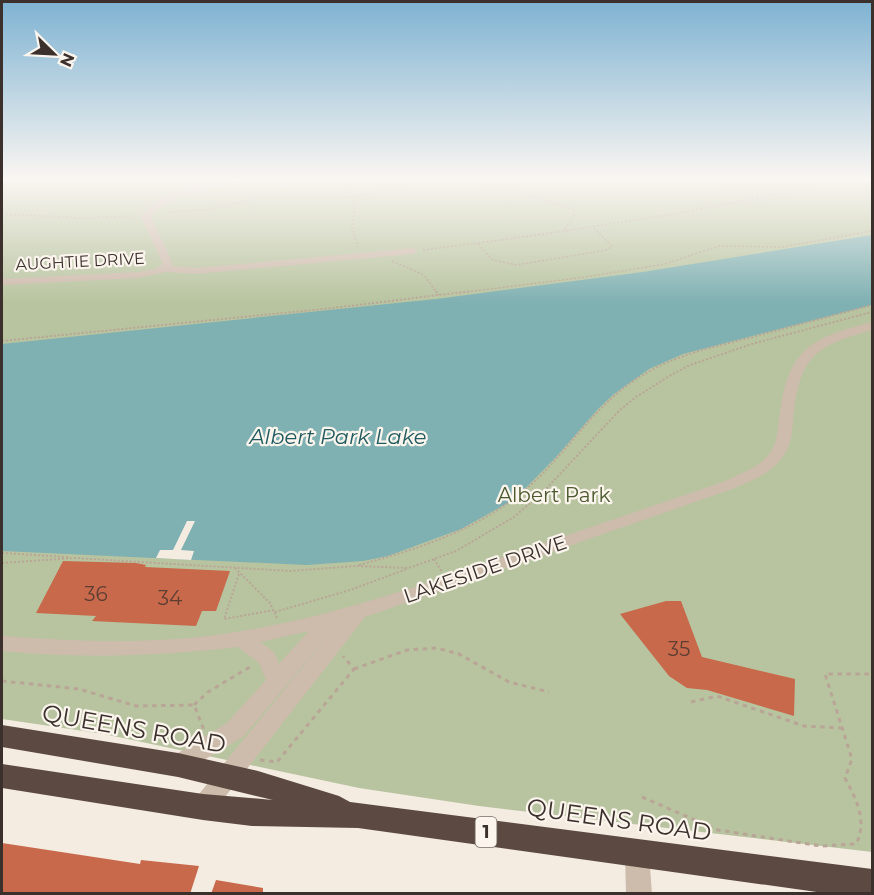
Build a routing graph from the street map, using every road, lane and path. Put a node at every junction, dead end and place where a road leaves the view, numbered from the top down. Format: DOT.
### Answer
graph roads {
  1 [pos="147,220"];
  2 [pos="159,220"];
  3 [pos="354,220"];
  4 [pos="571,220"];
  5 [pos="642,220"];
  6 [pos="593,228"];
  7 [pos="873,231"];
  8 [pos="562,233"];
  9 [pos="158,242"];
  10 [pos="477,243"];
  11 [pos="413,251"];
  12 [pos="387,254"];
  13 [pos="360,256"];
  14 [pos="164,269"];
  15 [pos="2,282"];
  16 [pos="439,295"];
  17 [pos="873,305"];
  18 [pos="873,312"];
  19 [pos="873,326"];
  20 [pos="2,341"];
  21 [pos="2,553"];
  22 [pos="74,558"];
  23 [pos="2,563"];
  24 [pos="234,566"];
  25 [pos="356,566"];
  26 [pos="409,568"];
  27 [pos="239,574"];
  28 [pos="274,610"];
  29 [pos="359,612"];
  30 [pos="329,620"];
  31 [pos="242,639"];
  32 [pos="2,644"];
  33 [pos="343,656"];
  34 [pos="267,658"];
  35 [pos="354,669"];
  36 [pos="873,674"];
  37 [pos="2,681"];
  38 [pos="277,682"];
  39 [pos="549,692"];
  40 [pos="691,702"];
  41 [pos="194,705"];
  42 [pos="841,728"];
  43 [pos="2,736"];
  44 [pos="214,745"];
  45 [pos="178,765"];
  46 [pos="235,767"];
  47 [pos="2,776"];
  48 [pos="642,797"];
  49 [pos="203,807"];
  50 [pos="358,814"];
  51 [pos="637,853"];
  52 [pos="873,884"];
  53 [pos="639,894"];
  1 -- 9 [label="street, AUGHTIE DRIVE"];
  2 -- 9 [label="street"];
  3 -- 13 [label="path"];
  4 -- 8 [label="path"];
  5 -- 6 [label="path"];
  6 -- 8 [label="path"];
  6 -- 10 [label="path"];
  7 -- 16 [label="path"];
  8 -- 10 [label="path"];
  9 -- 14 [label="street, AUGHTIE DRIVE"];
  10 -- 11 [label="path"];
  11 -- 12 [label="street"];
  12 -- 13 [label="street"];
  12 -- 16 [label="path"];
  13 -- 14 [label="street"];
  14 -- 15 [label="street, AUGHTIE DRIVE"];
  16 -- 20 [label="path"];
  17 -- 25 [label="path"];
  18 -- 26 [label="path"];
  19 -- 29 [label="street, LAKESIDE DRIVE"];
  21 -- 22 [label="path"];
  22 -- 23 [label="path"];
  22 -- 24 [label="path"];
  24 -- 25 [label="path"];
  24 -- 27 [label="path"];
  25 -- 26 [label="path"];
  26 -- 28 [label="path"];
  27 -- 28 [label="path"];
  27 -- 28 [label="path"];
  29 -- 30 [label="street, LAKESIDE DRIVE"];
  29 -- 46 [label="street"];
  30 -- 31 [label="street, LAKESIDE DRIVE"];
  30 -- 38 [label="street"];
  31 -- 32 [label="street, LAKESIDE DRIVE"];
  31 -- 34 [label="street"];
  33 -- 35 [label="path"];
  34 -- 38 [label="street"];
  34 -- 41 [label="path"];
  35 -- 39 [label="path"];
  35 -- 46 [label="path"];
  36 -- 42 [label="path"];
  37 -- 41 [label="path"];
  38 -- 44 [label="street"];
  40 -- 42 [label="path"];
  41 -- 44 [label="path"];
  42 -- 48 [label="path"];
  43 -- 45 [label="highway, QUEENS ROAD / 1"];
  44 -- 45 [label="street"];
  45 -- 46 [label="highway, QUEENS ROAD / 1"];
  46 -- 49 [label="street"];
  46 -- 50 [label="highway, QUEENS ROAD / 1"];
  47 -- 49 [label="highway, QUEENS ROAD / 1"];
  49 -- 50 [label="highway, QUEENS ROAD / 1"];
  50 -- 51 [label="highway, QUEENS ROAD / 1"];
  51 -- 52 [label="highway, QUEENS ROAD / 1"];
  51 -- 53 [label="street"];
}
